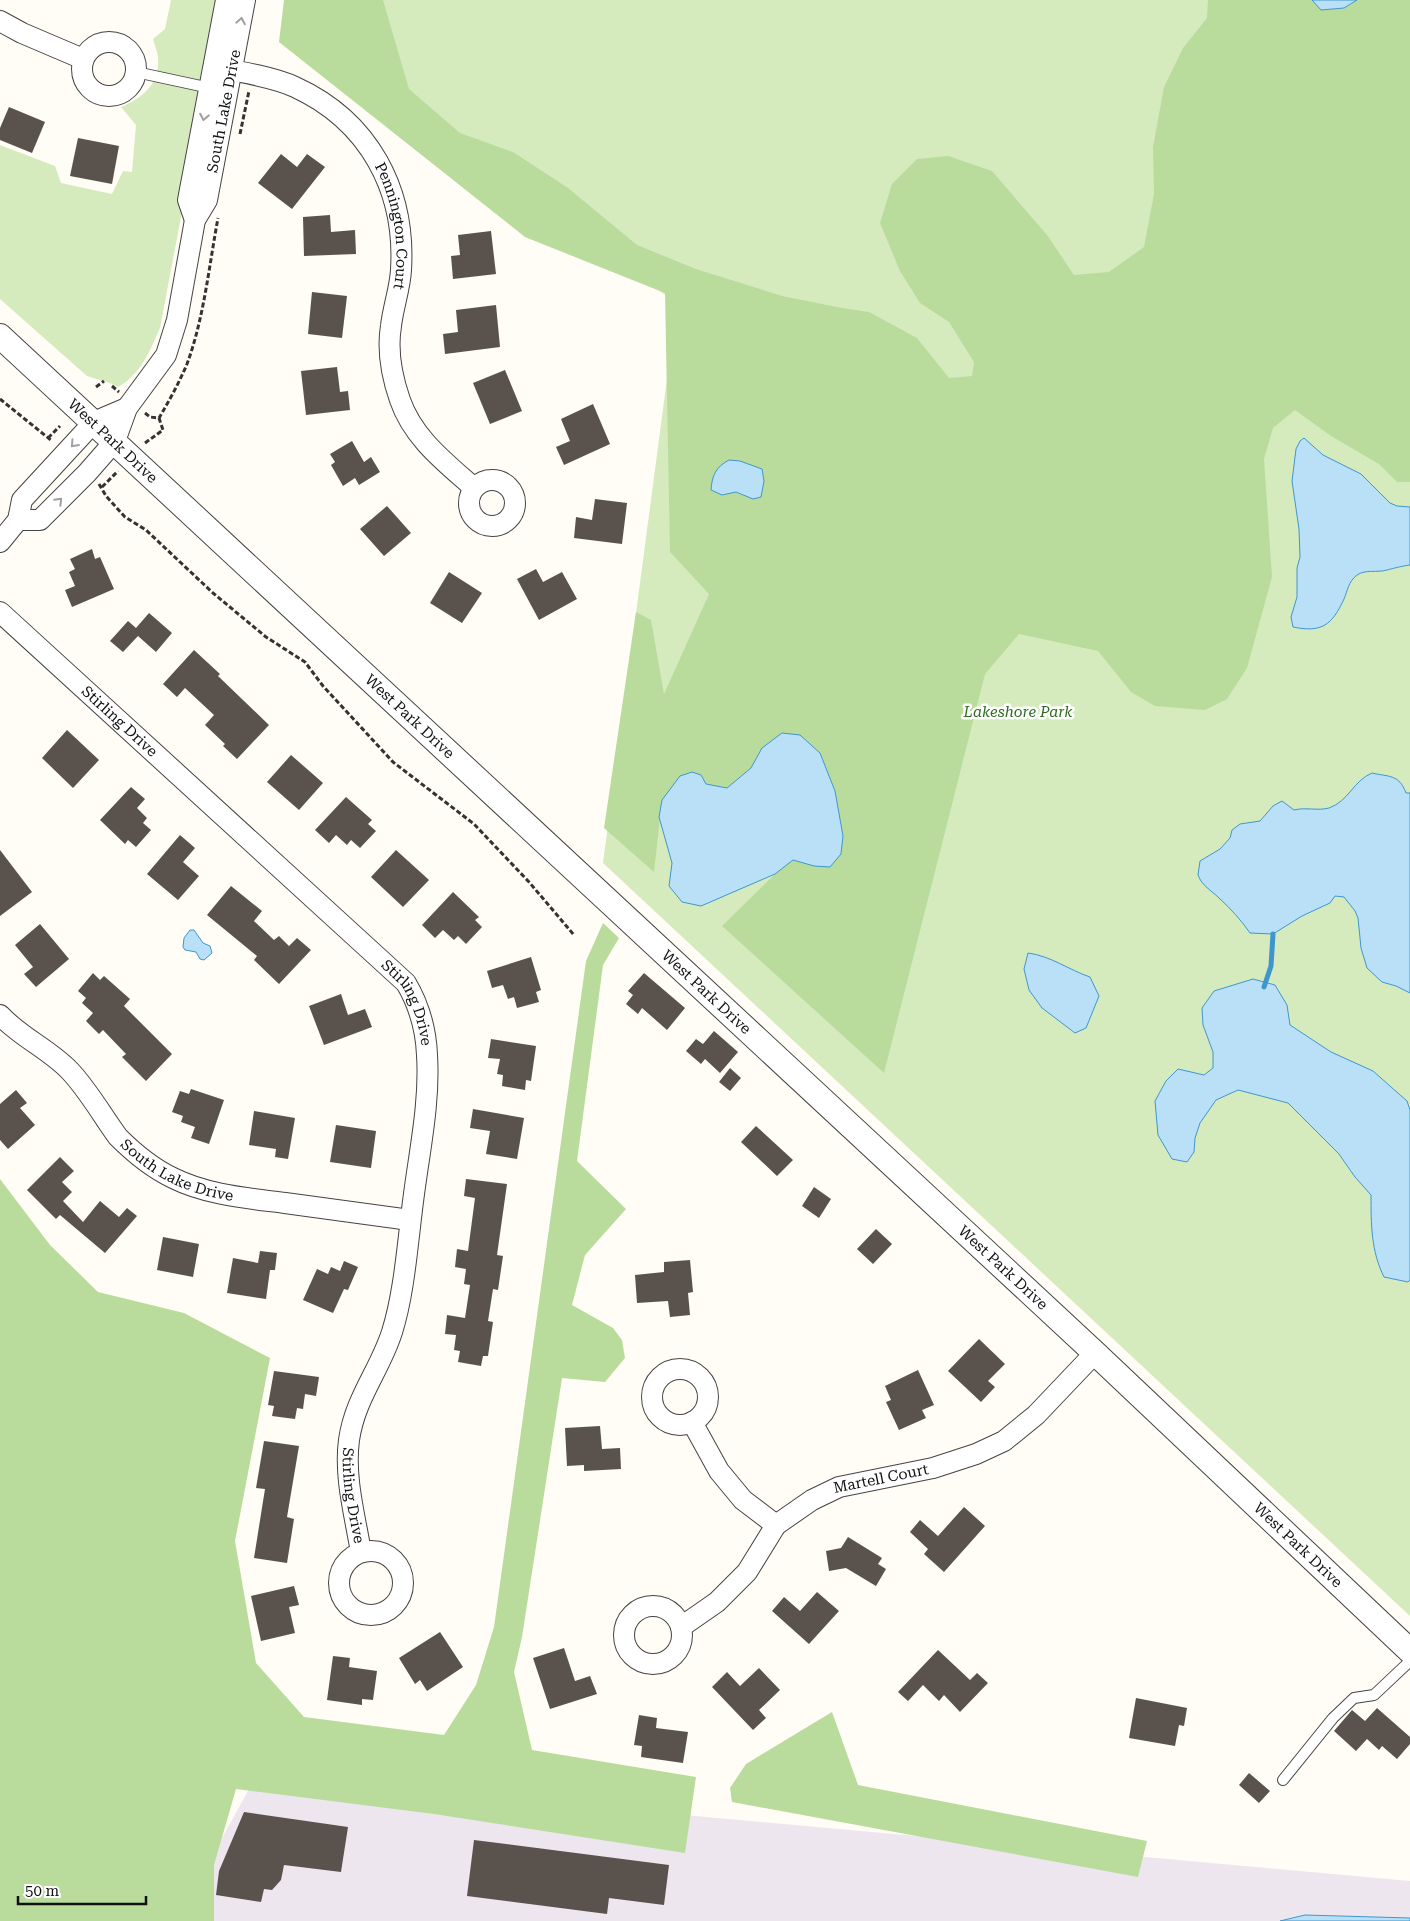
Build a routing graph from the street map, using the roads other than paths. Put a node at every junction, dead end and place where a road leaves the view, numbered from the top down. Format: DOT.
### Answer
graph roads {
  1 [pos="226,0"];
  2 [pos="245,0"];
  3 [pos="0,21"];
  4 [pos="83,59"];
  5 [pos="223,68"];
  6 [pos="136,72"];
  7 [pos="210,88"];
  8 [pos="195,220"];
  9 [pos="0,336"];
  10 [pos="127,408"];
  11 [pos="94,422"];
  12 [pos="115,441"];
  13 [pos="474,488"];
  14 [pos="18,520"];
  15 [pos="0,542"];
  16 [pos="0,612"];
  17 [pos="0,1015"];
  18 [pos="410,1220"];
  19 [pos="1095,1353"];
  20 [pos="692,1422"];
  21 [pos="776,1525"];
  22 [pos="361,1552"];
  23 [pos="681,1627"];
  24 [pos="1410,1651"];
  25 [pos="1410,1660"];
  26 [pos="1283,1780"];
  1 -- 5 [label="street, South Lake Drive"];
  5 -- 2 [label="street, South Lake Drive, one-way"];
  3 -- 4 [label="street"];
  4 -- 6 [label="street"];
  4 -- 6 [label="street"];
  5 -- 7 [label="street, South Lake Drive"];
  5 -- 8 [label="street, South Lake Drive"];
  5 -- 13 [label="street, Pennington Court"];
  6 -- 7 [label="lane"];
  7 -- 8 [label="street, South Lake Drive, one-way"];
  8 -- 10 [label="street, South Lake Drive"];
  9 -- 11 [label="street, West Park Drive"];
  10 -- 11 [label="street"];
  10 -- 12 [label="street, South Lake Drive"];
  11 -- 12 [label="street, West Park Drive"];
  11 -- 14 [label="street, one-way"];
  14 -- 12 [label="street, South Lake Drive, one-way"];
  12 -- 19 [label="street, West Park Drive"];
  14 -- 15 [label="street"];
  16 -- 18 [label="street, Stirling Drive"];
  17 -- 18 [label="street, South Lake Drive"];
  18 -- 22 [label="street, Stirling Drive"];
  19 -- 21 [label="street, Martell Court"];
  19 -- 24 [label="street, West Park Drive"];
  20 -- 21 [label="street"];
  21 -- 23 [label="street, Martell Court"];
  25 -- 26 [label="lane"];
}
